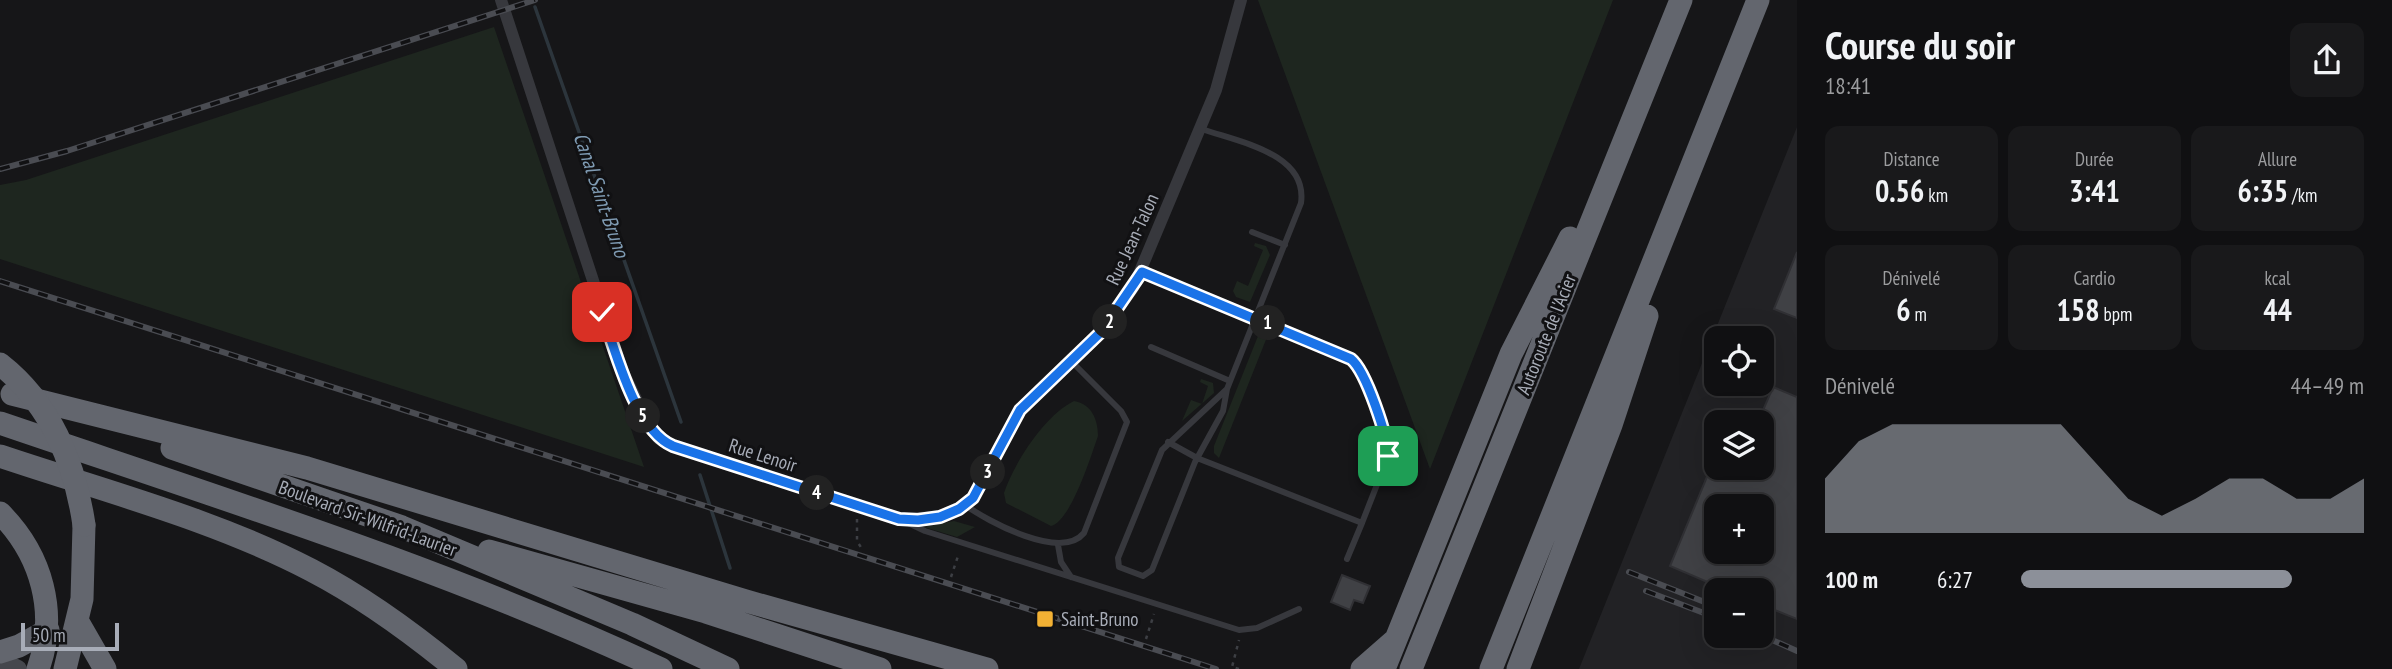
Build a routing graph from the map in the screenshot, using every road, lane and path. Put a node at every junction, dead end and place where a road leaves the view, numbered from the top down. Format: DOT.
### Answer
graph roads {
  1 [pos="501,0"];
  2 [pos="1241,0"];
  3 [pos="1681,0"];
  4 [pos="1758,0"];
  5 [pos="1719,97"];
  6 [pos="1640,101"];
  7 [pos="1202,129"];
  8 [pos="1252,232"];
  9 [pos="1284,245"];
  10 [pos="1142,272"];
  11 [pos="1255,318"];
  12 [pos="1151,347"];
  13 [pos="1072,362"];
  14 [pos="0,364"];
  15 [pos="1230,381"];
  16 [pos="1227,389"];
  17 [pos="6,392"];
  18 [pos="0,424"];
  19 [pos="1168,442"];
  20 [pos="0,456"];
  21 [pos="1197,458"];
  22 [pos="965,505"];
  23 [pos="858,506"];
  24 [pos="0,513"];
  25 [pos="899,519"];
  26 [pos="1362,523"];
  27 [pos="402,527"];
  28 [pos="962,543"];
  29 [pos="1058,545"];
  30 [pos="862,549"];
  31 [pos="1347,559"];
  32 [pos="951,577"];
  33 [pos="1073,578"];
  34 [pos="1158,604"];
  35 [pos="1299,609"];
  36 [pos="78,622"];
  37 [pos="48,629"];
  38 [pos="1237,629"];
  39 [pos="1146,639"];
  40 [pos="1396,639"];
  41 [pos="0,652"];
  42 [pos="0,660"];
  43 [pos="1519,667"];
  44 [pos="18,669"];
  45 [pos="38,669"];
  46 [pos="65,669"];
  47 [pos="105,669"];
  48 [pos="456,669"];
  49 [pos="660,669"];
  50 [pos="728,669"];
  51 [pos="880,669"];
  52 [pos="987,669"];
  53 [pos="1239,669"];
  54 [pos="1362,669"];
  55 [pos="1384,669"];
  56 [pos="1411,669"];
  57 [pos="1490,669"];
  1 -- 23 [label="street, Rue Lenoir"];
  2 -- 7 [label="street, Rue Jean-Talon"];
  3 -- 6 [label="highway, Autoroute de l'Acier"];
  4 -- 5 [label="highway"];
  5 -- 43 [label="highway"];
  5 -- 57 [label="highway"];
  6 -- 40 [label="highway"];
  6 -- 56 [label="highway, Autoroute de l'Acier"];
  7 -- 9 [label="lane"];
  7 -- 10 [label="street, Rue Jean-Talon"];
  8 -- 9 [label="lane"];
  9 -- 11 [label="lane"];
  10 -- 11 [label="lane"];
  10 -- 13 [label="street, Rue Jean-Talon"];
  11 -- 15 [label="lane"];
  11 -- 26 [label="lane"];
  12 -- 15 [label="lane"];
  13 -- 22 [label="street, Rue Jean-Talon"];
  13 -- 29 [label="lane"];
  14 -- 36 [label="highway, bridge"];
  15 -- 16 [label="lane"];
  16 -- 19 [label="lane"];
  16 -- 21 [label="lane"];
  17 -- 27 [label="highway, Boulevard Sir-Wilfrid-Laurier"];
  17 -- 52 [label="highway"];
  18 -- 49 [label="highway, Boulevard Sir-Wilfrid-Laurier"];
  19 -- 21 [label="lane"];
  19 -- 21 [label="lane"];
  20 -- 48 [label="highway"];
  21 -- 26 [label="lane"];
  22 -- 25 [label="street"];
  22 -- 29 [label="lane"];
  23 -- 25 [label="street, Rue Lenoir"];
  23 -- 30 [label="path"];
  24 -- 37 [label="highway"];
  25 -- 28 [label="lane, Rue Lenoir"];
  26 -- 31 [label="lane"];
  27 -- 50 [label="highway, Boulevard Sir-Wilfrid-Laurier"];
  27 -- 51 [label="highway"];
  28 -- 32 [label="path"];
  28 -- 33 [label="lane, Rue Lenoir"];
  29 -- 33 [label="lane"];
  33 -- 34 [label="lane, Rue Lenoir"];
  34 -- 38 [label="lane, Rue Lenoir"];
  34 -- 39 [label="path"];
  35 -- 38 [label="lane, Rue Lenoir"];
  36 -- 46 [label="highway"];
  36 -- 47 [label="highway"];
  37 -- 41 [label="highway"];
  37 -- 45 [label="highway"];
  38 -- 53 [label="path"];
  40 -- 54 [label="highway"];
  40 -- 55 [label="highway"];
  42 -- 44 [label="street"];
}
